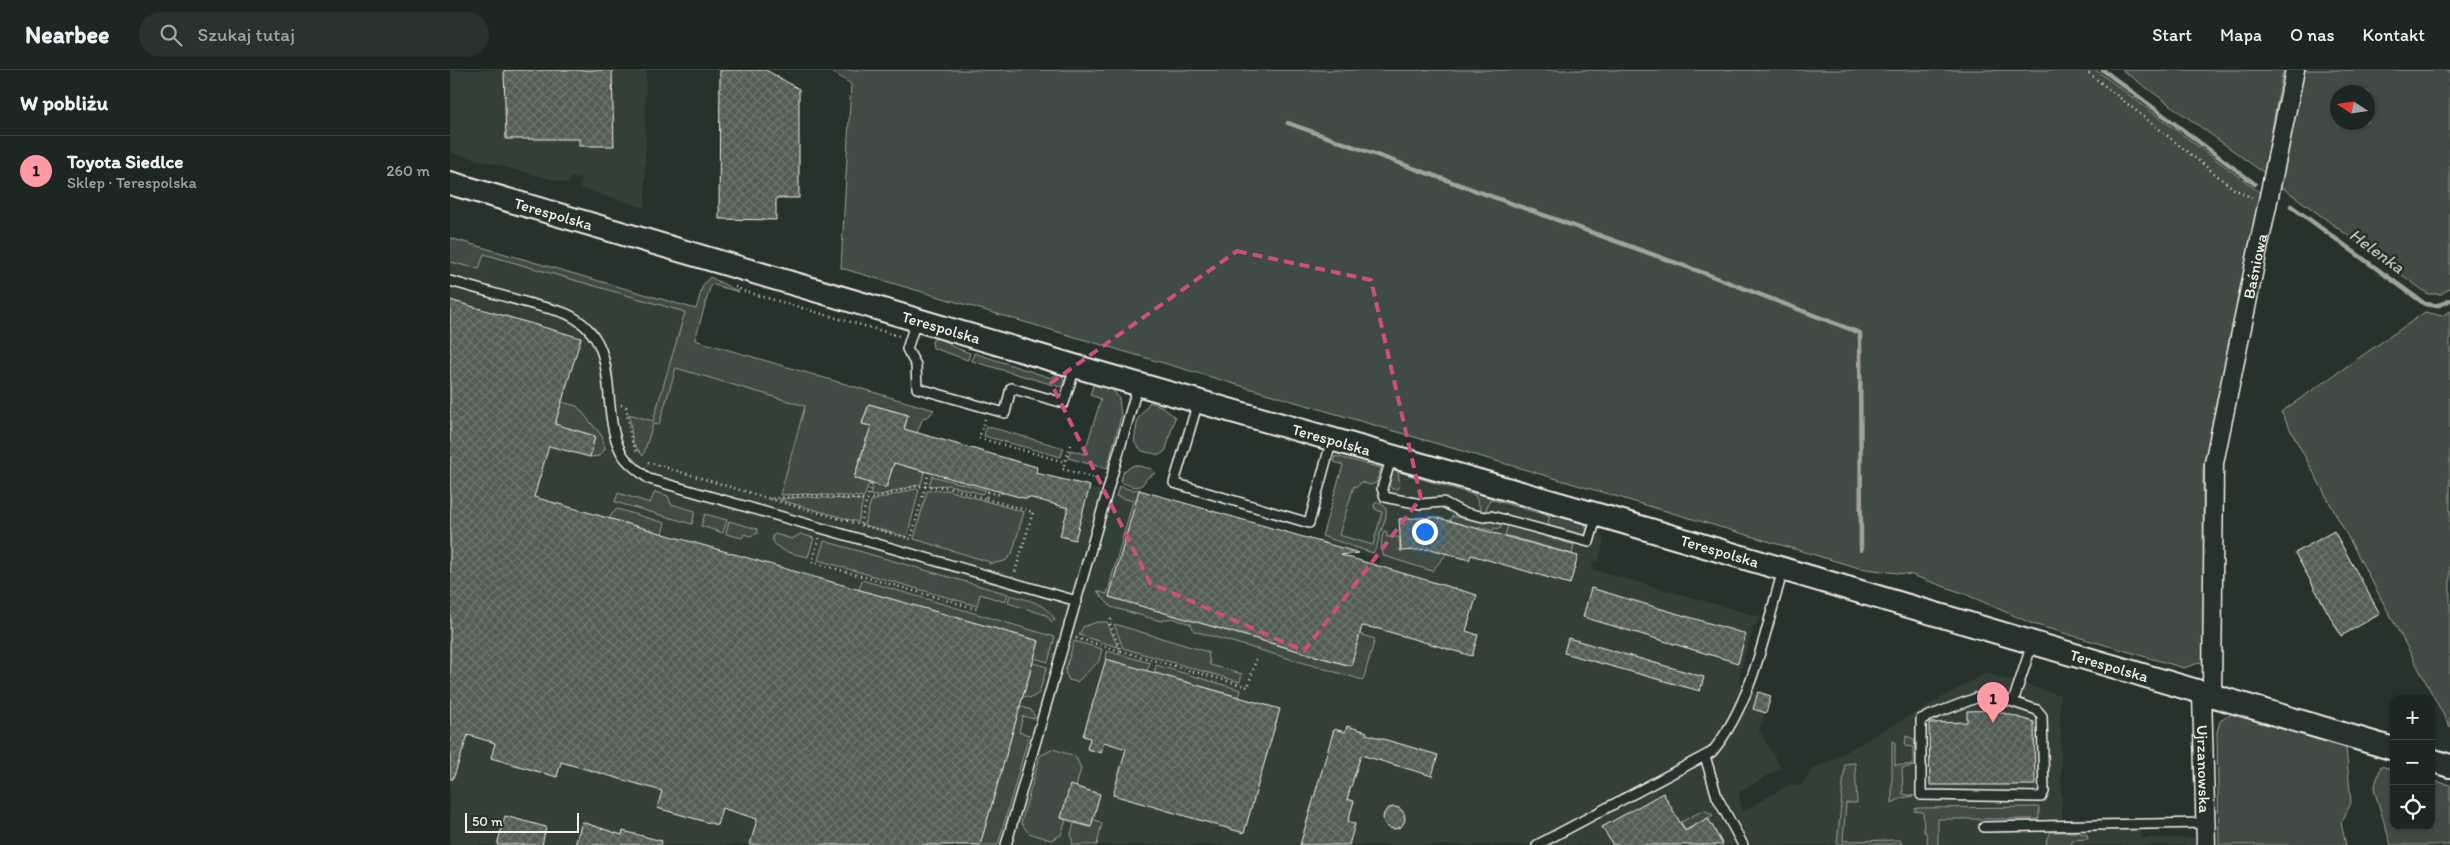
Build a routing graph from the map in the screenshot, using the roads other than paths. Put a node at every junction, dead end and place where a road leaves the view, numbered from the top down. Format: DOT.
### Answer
graph roads {
  1 [pos="2295,70"];
  2 [pos="450,183"];
  3 [pos="450,281"];
  4 [pos="916,318"];
  5 [pos="1075,366"];
  6 [pos="1138,385"];
  7 [pos="1198,402"];
  8 [pos="1332,439"];
  9 [pos="1392,456"];
  10 [pos="1597,515"];
  11 [pos="1783,570"];
  12 [pos="1077,601"];
  13 [pos="2032,643"];
  14 [pos="2207,695"];
  15 [pos="2013,702"];
  16 [pos="2390,748"];
  17 [pos="1705,756"];
  18 [pos="2435,761"];
  19 [pos="2450,766"];
  20 [pos="2205,823"];
  21 [pos="1984,827"];
  22 [pos="1006,845"];
  23 [pos="1537,845"];
  24 [pos="1743,845"];
  25 [pos="2206,845"];
  1 -- 14 [label="street, Baśniowa"];
  2 -- 4 [label="street, Terespolska"];
  3 -- 12 [label="lane"];
  4 -- 5 [label="street, Terespolska"];
  4 -- 5 [label="lane"];
  5 -- 6 [label="street, Terespolska"];
  6 -- 7 [label="street, Terespolska"];
  6 -- 12 [label="lane"];
  7 -- 8 [label="street, Terespolska"];
  7 -- 8 [label="lane"];
  8 -- 9 [label="street, Terespolska"];
  9 -- 10 [label="street, Terespolska"];
  9 -- 10 [label="lane"];
  10 -- 11 [label="street, Terespolska"];
  11 -- 13 [label="street, Terespolska"];
  11 -- 17 [label="lane"];
  12 -- 22 [label="lane"];
  13 -- 14 [label="street, Terespolska"];
  13 -- 15 [label="lane"];
  14 -- 16 [label="street, Terespolska"];
  14 -- 20 [label="street, Ujrzanowska"];
  15 -- 15 [label="lane"];
  17 -- 23 [label="lane"];
  17 -- 24 [label="lane"];
  18 -- 19 [label="street"];
  20 -- 21 [label="lane"];
  20 -- 25 [label="street, Ujrzanowska"];
}
